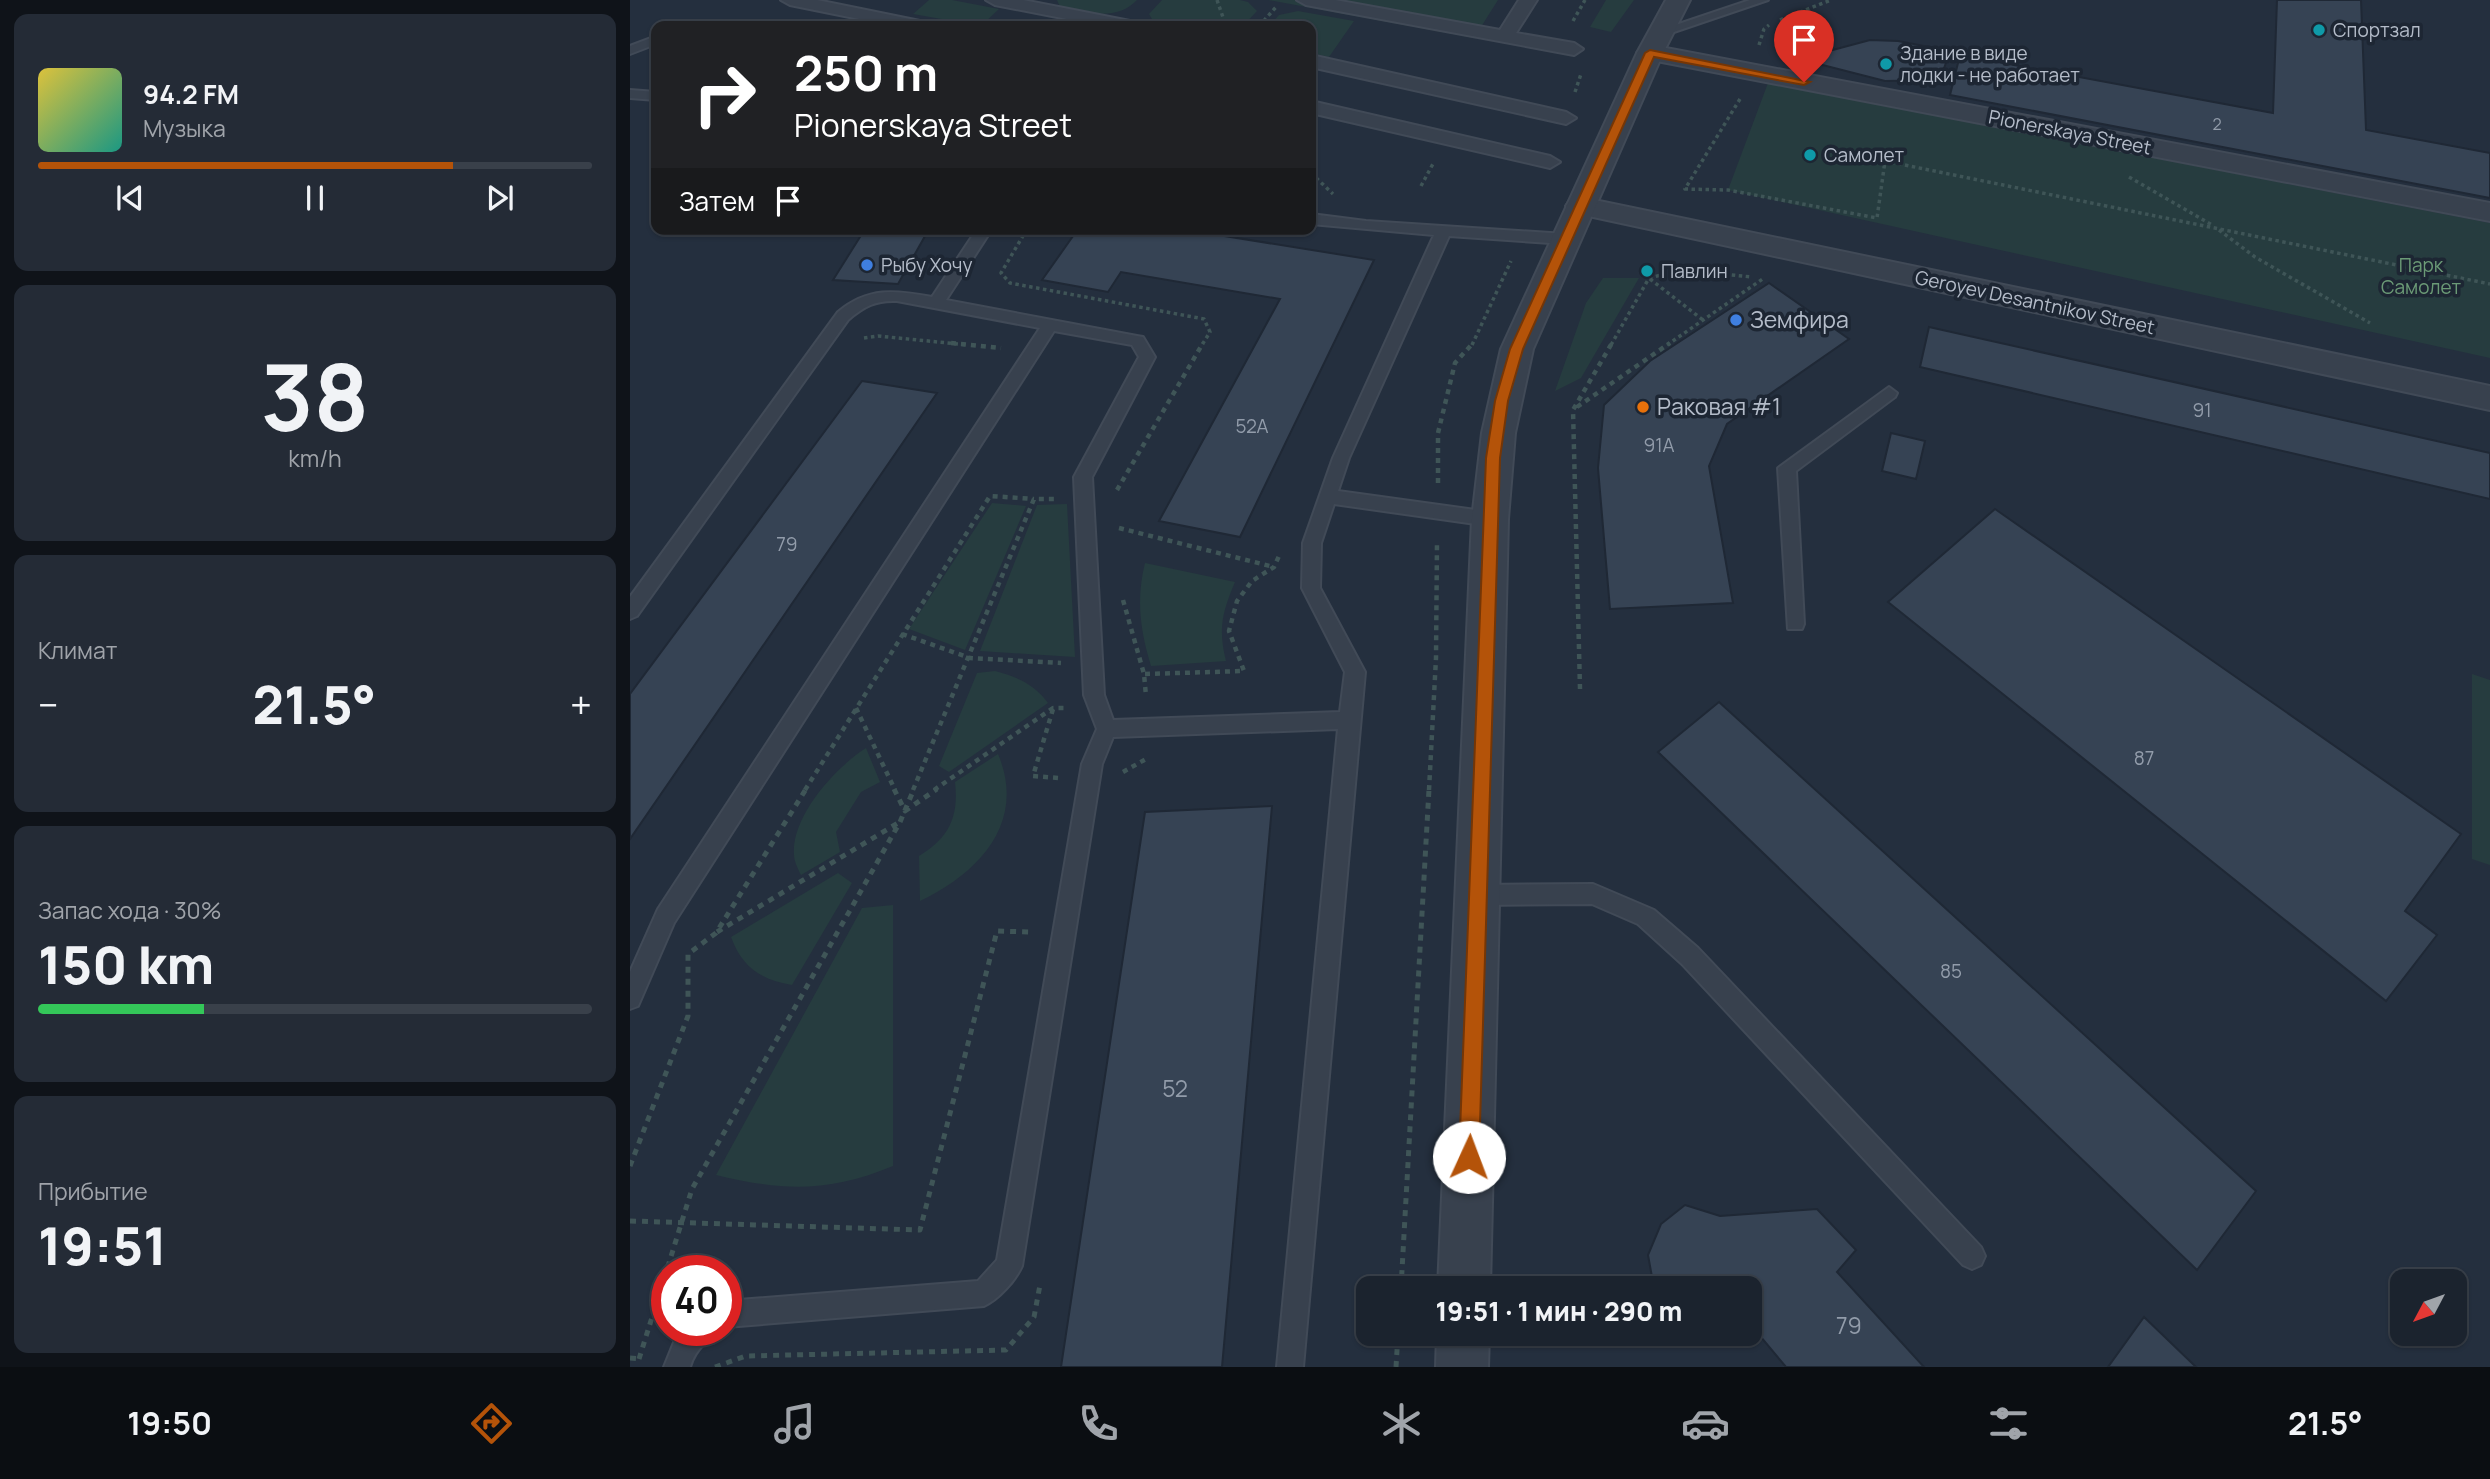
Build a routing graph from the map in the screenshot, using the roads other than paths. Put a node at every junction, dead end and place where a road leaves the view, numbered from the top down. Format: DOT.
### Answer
graph roads {
  1 [pos="790,0"];
  2 [pos="995,0"];
  3 [pos="1306,0"];
  4 [pos="1528,0"];
  5 [pos="1678,0"];
  6 [pos="1762,0"];
  7 [pos="895,21"];
  8 [pos="1104,21"];
  9 [pos="1505,36"];
  10 [pos="651,42"];
  11 [pos="1656,43"];
  12 [pos="1574,49"];
  13 [pos="630,50"];
  14 [pos="1316,62"];
  15 [pos="630,94"];
  16 [pos="651,96"];
  17 [pos="1316,108"];
  18 [pos="1566,118"];
  19 [pos="1550,162"];
  20 [pos="2490,212"];
  21 [pos="1316,220"];
  22 [pos="1573,222"];
  23 [pos="1444,230"];
  24 [pos="981,235"];
  25 [pos="936,303"];
  26 [pos="1051,323"];
  27 [pos="1889,393"];
  28 [pos="2490,398"];
  29 [pos="1328,496"];
  30 [pos="1490,519"];
  31 [pos="630,611"];
  32 [pos="1795,624"];
  33 [pos="1349,720"];
  34 [pos="1107,729"];
  35 [pos="1478,895"];
  36 [pos="630,998"];
  37 [pos="1972,1256"];
  38 [pos="1464,1276"];
  39 [pos="742,1313"];
  40 [pos="684,1346"];
  41 [pos="1463,1346"];
  42 [pos="677,1367"];
  43 [pos="1290,1367"];
  44 [pos="1462,1367"];
  1 -- 7 [label="street"];
  2 -- 8 [label="street"];
  3 -- 9 [label="street"];
  4 -- 9 [label="street"];
  5 -- 11 [label="street"];
  6 -- 11 [label="lane"];
  9 -- 12 [label="street"];
  10 -- 13 [label="lane"];
  11 -- 20 [label="street, Pionerskaya Street"];
  11 -- 22 [label="street"];
  14 -- 18 [label="street"];
  15 -- 16 [label="lane"];
  17 -- 19 [label="street"];
  21 -- 23 [label="lane"];
  22 -- 23 [label="lane"];
  22 -- 28 [label="street, Geroyev Desantnikov Street"];
  22 -- 30 [label="street"];
  23 -- 29 [label="lane"];
  24 -- 25 [label="lane"];
  25 -- 26 [label="lane"];
  25 -- 31 [label="lane"];
  26 -- 34 [label="lane"];
  26 -- 36 [label="lane"];
  27 -- 32 [label="lane"];
  29 -- 30 [label="lane"];
  29 -- 33 [label="lane"];
  30 -- 35 [label="street"];
  33 -- 34 [label="lane"];
  33 -- 43 [label="lane"];
  34 -- 39 [label="lane"];
  35 -- 37 [label="lane"];
  35 -- 38 [label="street"];
  40 -- 42 [label="lane"];
  41 -- 44 [label="street"];
}
